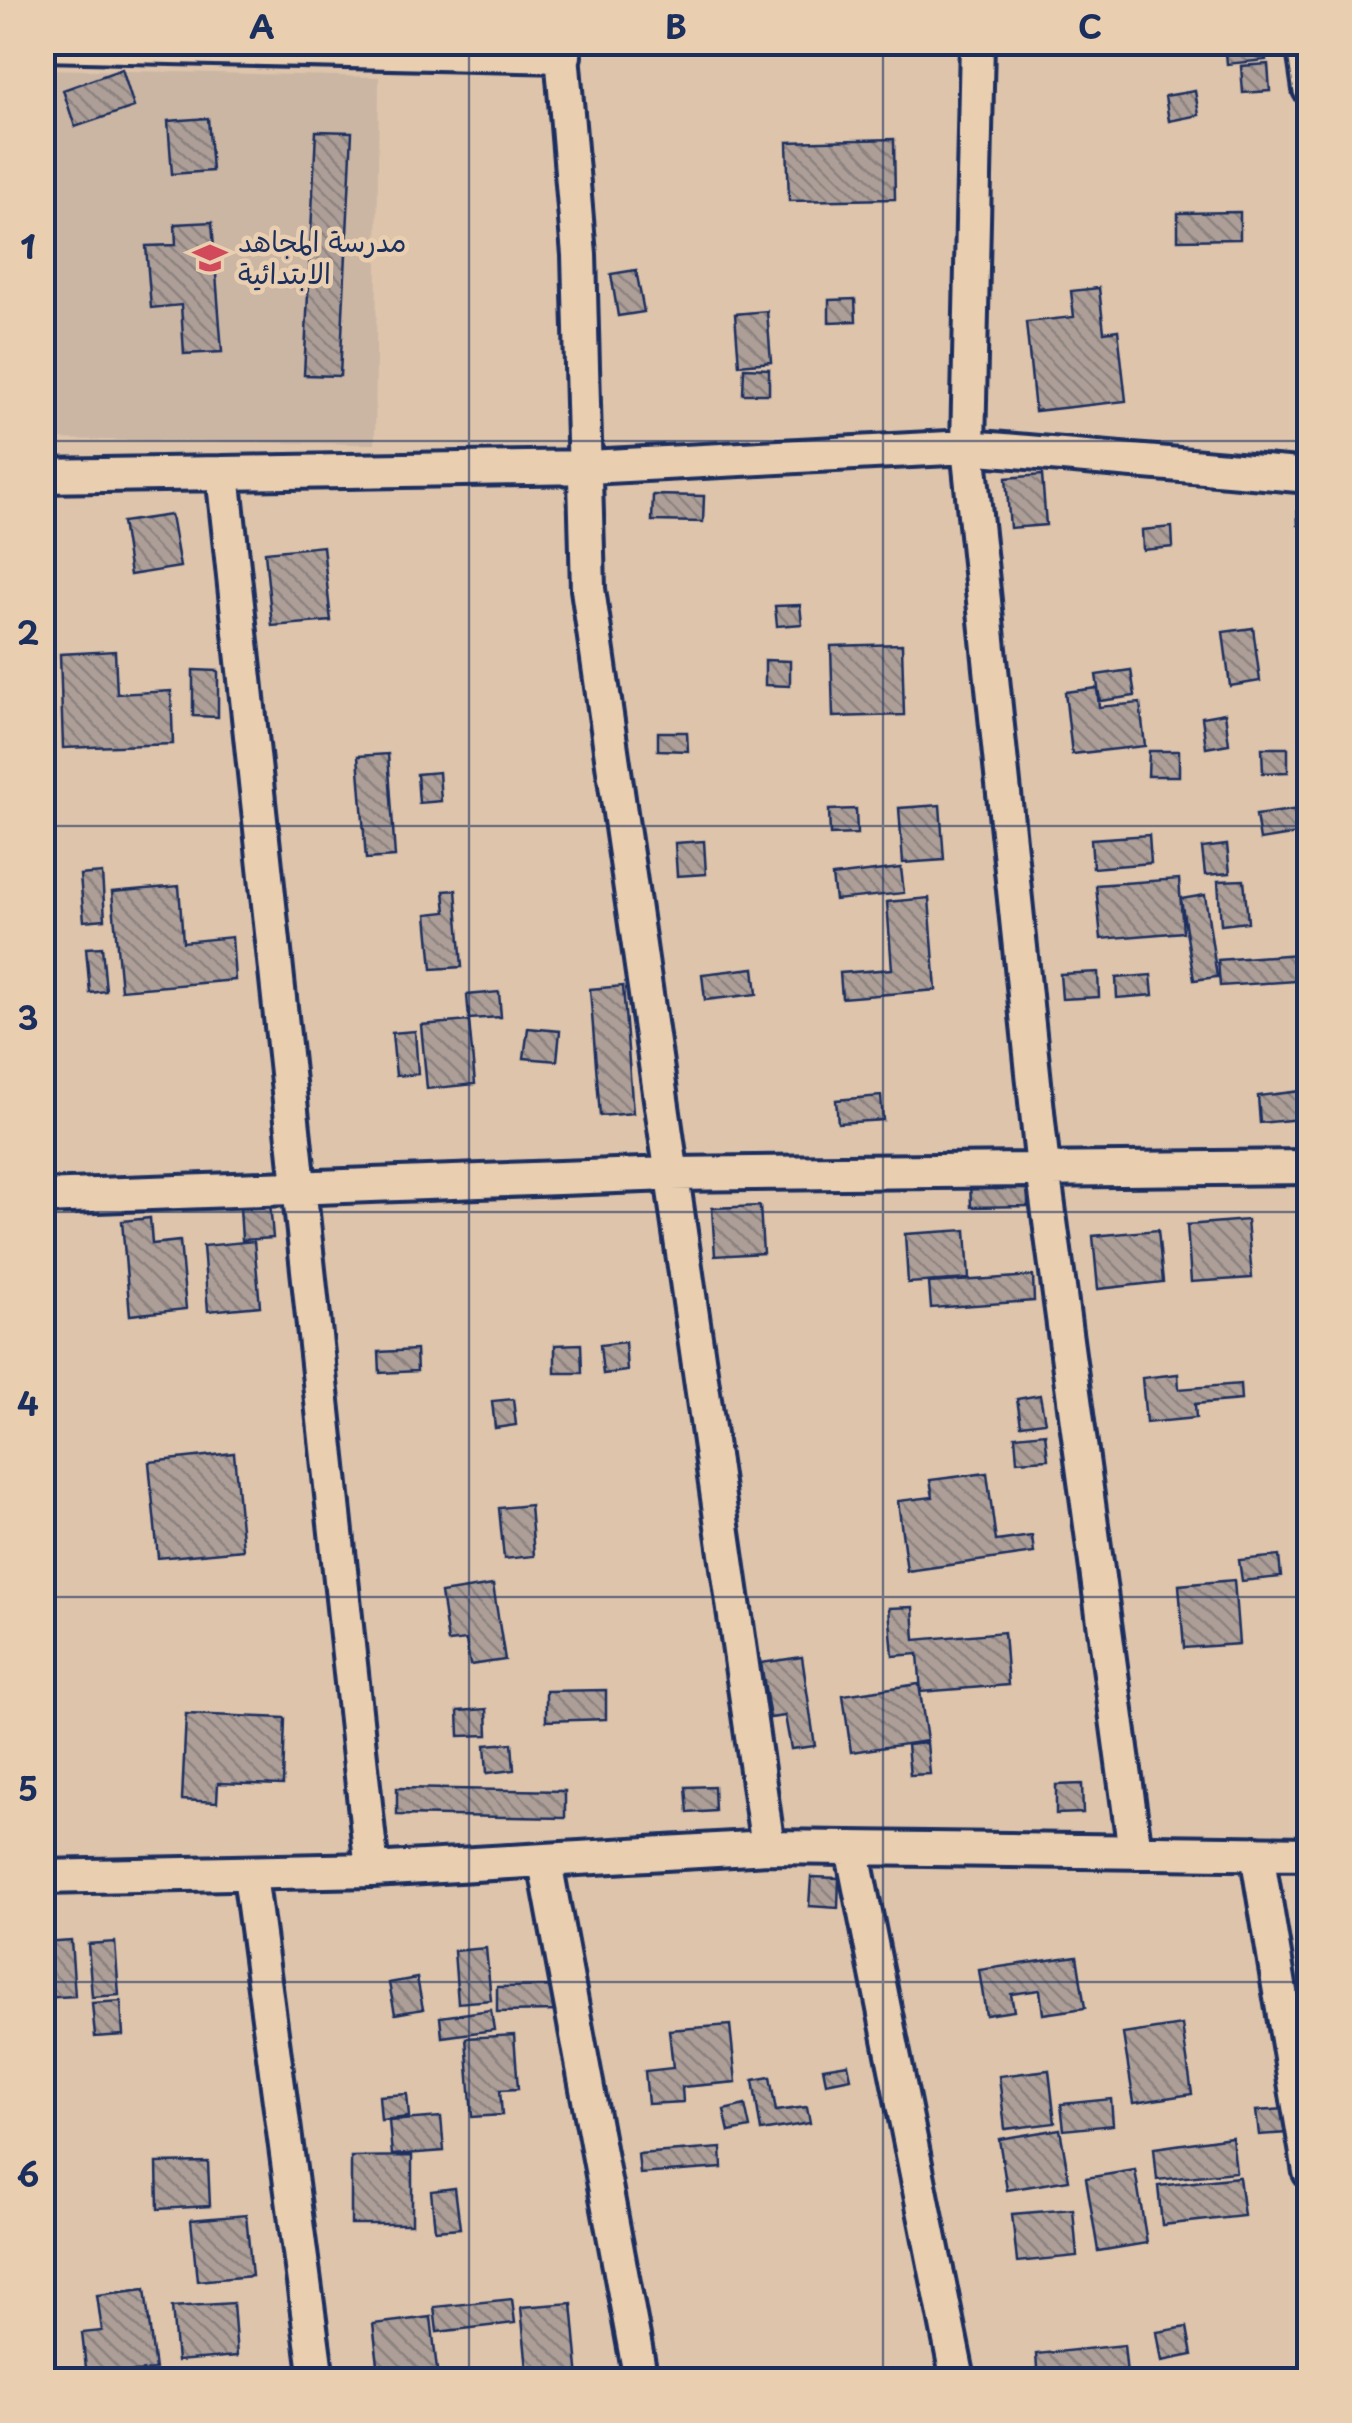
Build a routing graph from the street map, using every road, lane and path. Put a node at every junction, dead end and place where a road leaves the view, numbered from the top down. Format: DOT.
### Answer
graph roads {
  1 [pos="977,42"];
  2 [pos="1303,42"];
  3 [pos="42,44"];
  4 [pos="562,49"];
  5 [pos="1310,89"];
  6 [pos="968,447"];
  7 [pos="588,467"];
  8 [pos="222,473"];
  9 [pos="42,476"];
  10 [pos="1310,476"];
  11 [pos="1310,1167"];
  12 [pos="1043,1169"];
  13 [pos="672,1174"];
  14 [pos="301,1188"];
  15 [pos="42,1197"];
  16 [pos="768,1847"];
  17 [pos="852,1848"];
  18 [pos="1135,1852"];
  19 [pos="1257,1853"];
  20 [pos="1310,1854"];
  21 [pos="545,1862"];
  22 [pos="372,1870"];
  23 [pos="250,1874"];
  24 [pos="42,1877"];
  25 [pos="1310,2172"];
  26 [pos="317,2380"];
  27 [pos="641,2380"];
  28 [pos="958,2380"];
  1 -- 6 [label="street"];
  2 -- 5 [label="street"];
  3 -- 4 [label="street"];
  4 -- 7 [label="street"];
  6 -- 7 [label="street"];
  6 -- 10 [label="street"];
  6 -- 12 [label="street"];
  7 -- 8 [label="street"];
  7 -- 13 [label="street"];
  8 -- 9 [label="street"];
  8 -- 14 [label="street"];
  11 -- 12 [label="street"];
  12 -- 13 [label="street"];
  12 -- 18 [label="street"];
  13 -- 14 [label="street"];
  13 -- 16 [label="street"];
  14 -- 15 [label="street"];
  14 -- 22 [label="street"];
  16 -- 17 [label="street"];
  16 -- 21 [label="street"];
  17 -- 18 [label="street"];
  17 -- 28 [label="street"];
  18 -- 19 [label="street"];
  19 -- 20 [label="street"];
  19 -- 25 [label="street"];
  21 -- 22 [label="street"];
  21 -- 27 [label="street"];
  22 -- 23 [label="street"];
  23 -- 24 [label="street"];
  23 -- 26 [label="street"];
}
